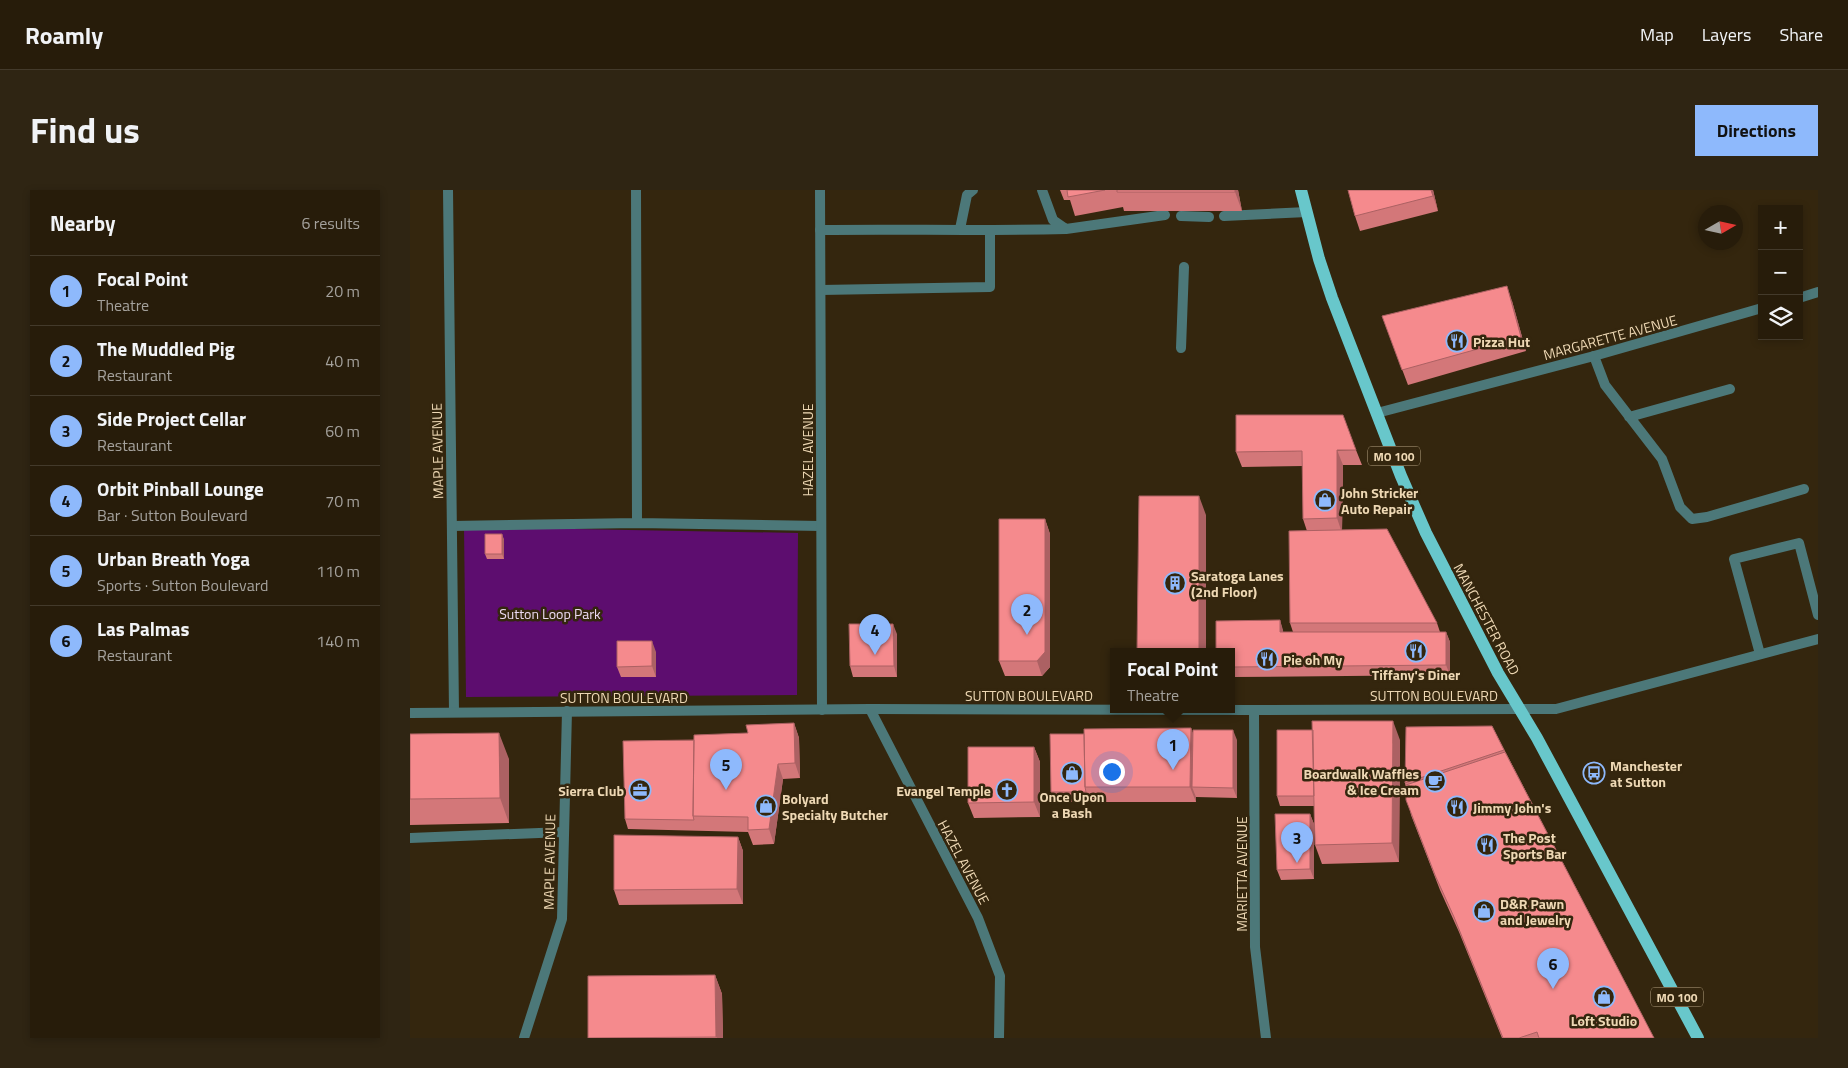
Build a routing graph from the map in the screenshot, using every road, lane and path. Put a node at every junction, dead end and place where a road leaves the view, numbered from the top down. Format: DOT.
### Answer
graph roads {
  1 [pos="448,190"];
  2 [pos="636,190"];
  3 [pos="820,190"];
  4 [pos="973,190"];
  5 [pos="1042,190"];
  6 [pos="1301,190"];
  7 [pos="1306,212"];
  8 [pos="1165,215"];
  9 [pos="1182,216"];
  10 [pos="1224,216"];
  11 [pos="1209,217"];
  12 [pos="960,229"];
  13 [pos="1066,229"];
  14 [pos="820,230"];
  15 [pos="990,231"];
  16 [pos="1184,267"];
  17 [pos="821,290"];
  18 [pos="1818,292"];
  19 [pos="1803,297"];
  20 [pos="1758,309"];
  21 [pos="1180,348"];
  22 [pos="1594,356"];
  23 [pos="1730,389"];
  24 [pos="1377,413"];
  25 [pos="1629,416"];
  26 [pos="1804,489"];
  27 [pos="637,523"];
  28 [pos="452,526"];
  29 [pos="821,526"];
  30 [pos="1818,615"];
  31 [pos="1818,639"];
  32 [pos="1760,654"];
  33 [pos="870,708"];
  34 [pos="1110,709"];
  35 [pos="1520,709"];
  36 [pos="822,710"];
  37 [pos="1235,710"];
  38 [pos="1254,710"];
  39 [pos="567,711"];
  40 [pos="454,712"];
  41 [pos="410,713"];
  42 [pos="564,832"];
  43 [pos="410,838"];
  44 [pos="524,1038"];
  45 [pos="999,1038"];
  46 [pos="1266,1038"];
  47 [pos="1698,1038"];
  1 -- 28 [label="street, MAPLE AVENUE"];
  2 -- 27 [label="street"];
  3 -- 14 [label="street, HAZEL AVENUE"];
  4 -- 12 [label="street"];
  5 -- 13 [label="street"];
  6 -- 7 [label="main road, MANCHESTER ROAD / MO 100"];
  7 -- 10 [label="street"];
  7 -- 24 [label="main road, MANCHESTER ROAD / MO 100"];
  8 -- 13 [label="street"];
  9 -- 11 [label="street"];
  12 -- 14 [label="street"];
  12 -- 15 [label="street"];
  13 -- 15 [label="street"];
  14 -- 17 [label="street, HAZEL AVENUE"];
  15 -- 17 [label="street"];
  16 -- 21 [label="street"];
  17 -- 29 [label="street, HAZEL AVENUE"];
  18 -- 19 [label="street"];
  20 -- 22 [label="street, MARGARETTE AVENUE"];
  22 -- 24 [label="street, MARGARETTE AVENUE"];
  22 -- 25 [label="street"];
  23 -- 25 [label="street"];
  24 -- 35 [label="main road, MANCHESTER ROAD / MO 100"];
  25 -- 26 [label="street"];
  27 -- 28 [label="street"];
  27 -- 29 [label="street"];
  28 -- 40 [label="street, MAPLE AVENUE"];
  29 -- 36 [label="street, HAZEL AVENUE"];
  30 -- 32 [label="street"];
  31 -- 32 [label="street, SUTTON BOULEVARD"];
  32 -- 35 [label="street, SUTTON BOULEVARD"];
  33 -- 34 [label="street, SUTTON BOULEVARD"];
  33 -- 36 [label="street, SUTTON BOULEVARD"];
  33 -- 45 [label="street, HAZEL AVENUE"];
  35 -- 38 [label="street, SUTTON BOULEVARD"];
  35 -- 47 [label="main road, MANCHESTER ROAD / MO 100"];
  36 -- 39 [label="street, SUTTON BOULEVARD"];
  37 -- 38 [label="street, SUTTON BOULEVARD"];
  38 -- 46 [label="street, MARIETTA AVENUE"];
  39 -- 40 [label="street, SUTTON BOULEVARD"];
  39 -- 42 [label="street, MAPLE AVENUE"];
  40 -- 41 [label="street, SUTTON BOULEVARD"];
  42 -- 43 [label="street"];
  42 -- 44 [label="street, MAPLE AVENUE"];
}
